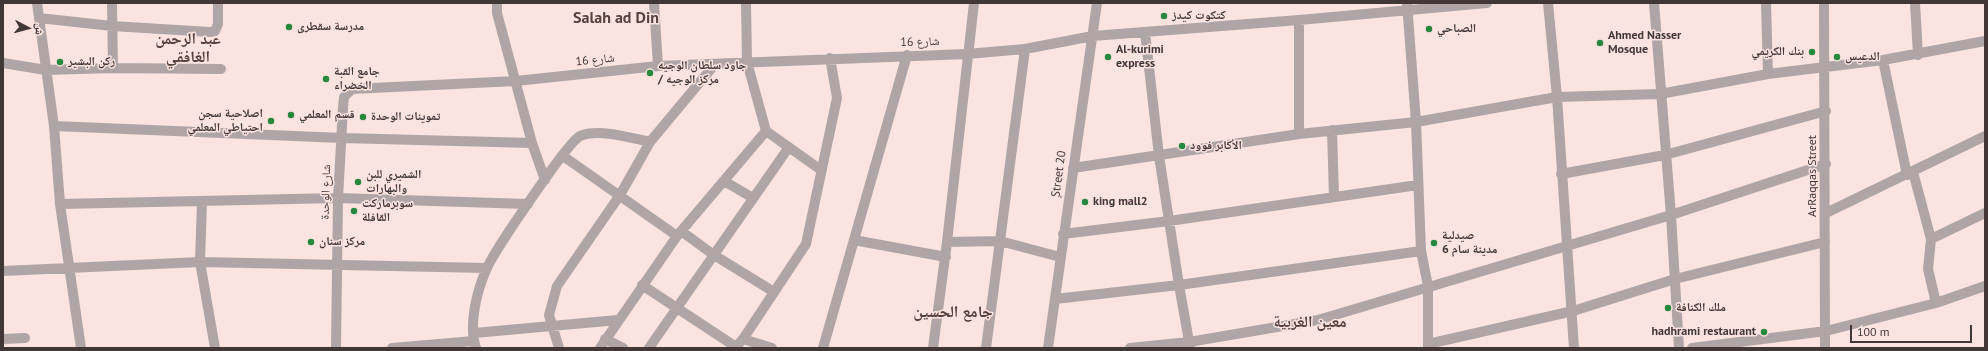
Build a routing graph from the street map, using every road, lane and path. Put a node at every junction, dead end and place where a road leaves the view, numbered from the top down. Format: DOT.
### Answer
graph roads {
  1 [pos="37,3"];
  2 [pos="112,3"];
  3 [pos="218,3"];
  4 [pos="497,3"];
  5 [pos="654,3"];
  6 [pos="746,3"];
  7 [pos="974,3"];
  8 [pos="1097,3"];
  9 [pos="1487,3"];
  10 [pos="1548,3"];
  11 [pos="1654,3"];
  12 [pos="1766,3"];
  13 [pos="1824,3"];
  14 [pos="1915,3"];
  15 [pos="1407,7"];
  16 [pos="39,18"];
  17 [pos="1299,20"];
  18 [pos="112,26"];
  19 [pos="1145,32"];
  20 [pos="1092,36"];
  21 [pos="1985,41"];
  22 [pos="1025,49"];
  23 [pos="967,54"];
  24 [pos="1918,54"];
  25 [pos="907,55"];
  26 [pos="830,58"];
  27 [pos="1883,60"];
  28 [pos="747,62"];
  29 [pos="3,63"];
  30 [pos="715,64"];
  31 [pos="658,66"];
  32 [pos="1824,66"];
  33 [pos="114,68"];
  34 [pos="221,69"];
  35 [pos="46,70"];
  36 [pos="1768,74"];
  37 [pos="516,81"];
  38 [pos="352,89"];
  39 [pos="1660,94"];
  40 [pos="1558,97"];
  41 [pos="1826,111"];
  42 [pos="1416,122"];
  43 [pos="54,126"];
  44 [pos="1332,130"];
  45 [pos="766,131"];
  46 [pos="1299,134"];
  47 [pos="1985,136"];
  48 [pos="342,138"];
  49 [pos="650,142"];
  50 [pos="532,143"];
  51 [pos="789,147"];
  52 [pos="1665,155"];
  53 [pos="563,156"];
  54 [pos="1159,156"];
  55 [pos="1826,164"];
  56 [pos="1073,168"];
  57 [pos="821,170"];
  58 [pos="1910,173"];
  59 [pos="1561,174"];
  60 [pos="545,180"];
  61 [pos="724,181"];
  62 [pos="1418,185"];
  63 [pos="620,195"];
  64 [pos="1334,197"];
  65 [pos="338,198"];
  66 [pos="753,198"];
  67 [pos="202,201"];
  68 [pos="60,204"];
  69 [pos="528,204"];
  70 [pos="1826,213"];
  71 [pos="1985,213"];
  72 [pos="1671,215"];
  73 [pos="1169,221"];
  74 [pos="679,233"];
  75 [pos="1063,234"];
  76 [pos="1932,238"];
  77 [pos="854,240"];
  78 [pos="947,242"];
  79 [pos="1000,242"];
  80 [pos="1825,242"];
  81 [pos="1566,245"];
  82 [pos="1421,251"];
  83 [pos="714,255"];
  84 [pos="946,257"];
  85 [pos="1060,257"];
  86 [pos="200,262"];
  87 [pos="338,265"];
  88 [pos="487,268"];
  89 [pos="71,269"];
  90 [pos="3,271"];
  91 [pos="1675,279"];
  92 [pos="642,285"];
  93 [pos="1179,285"];
  94 [pos="1428,286"];
  95 [pos="1985,286"];
  96 [pos="774,292"];
  97 [pos="1055,299"];
  98 [pos="1936,303"];
  99 [pos="677,308"];
  100 [pos="1573,311"];
  101 [pos="618,320"];
  102 [pos="552,325"];
  103 [pos="1826,331"];
  104 [pos="25,338"];
  105 [pos="3,339"];
  106 [pos="475,341"];
  107 [pos="602,343"];
  108 [pos="738,345"];
  109 [pos="1190,345"];
  110 [pos="1428,346"];
  111 [pos="81,348"];
  112 [pos="215,348"];
  113 [pos="336,348"];
  114 [pos="392,348"];
  115 [pos="559,348"];
  116 [pos="623,348"];
  117 [pos="649,348"];
  118 [pos="769,348"];
  119 [pos="824,348"];
  120 [pos="933,348"];
  121 [pos="986,348"];
  122 [pos="1048,348"];
  123 [pos="1130,348"];
  124 [pos="1574,348"];
  125 [pos="1679,348"];
  126 [pos="1692,348"];
  127 [pos="1825,348"];
  1 -- 16 [label="street"];
  2 -- 18 [label="street"];
  3 -- 18 [label="street"];
  4 -- 37 [label="street"];
  5 -- 31 [label="street"];
  6 -- 28 [label="street"];
  7 -- 23 [label="street"];
  8 -- 20 [label="street, ٍStreet 20"];
  9 -- 15 [label="street, شارع 16"];
  10 -- 40 [label="street"];
  11 -- 39 [label="street"];
  12 -- 36 [label="street"];
  13 -- 32 [label="street, ArRaqqas Street"];
  14 -- 24 [label="street"];
  15 -- 17 [label="street, شارع 16"];
  15 -- 42 [label="street"];
  16 -- 18 [label="street"];
  16 -- 35 [label="street"];
  17 -- 19 [label="street, شارع 16"];
  17 -- 46 [label="street"];
  18 -- 33 [label="street"];
  19 -- 20 [label="street, شارع 16"];
  19 -- 54 [label="street"];
  20 -- 22 [label="street, شارع 16"];
  20 -- 56 [label="street, ٍStreet 20"];
  21 -- 24 [label="street"];
  22 -- 23 [label="street, شارع 16"];
  22 -- 79 [label="street"];
  23 -- 25 [label="street, شارع 16"];
  23 -- 78 [label="street"];
  24 -- 27 [label="street"];
  25 -- 26 [label="street, شارع 16"];
  25 -- 77 [label="street"];
  26 -- 28 [label="street, شارع 16"];
  26 -- 57 [label="street"];
  27 -- 32 [label="street"];
  27 -- 58 [label="street"];
  28 -- 30 [label="street, شارع 16"];
  28 -- 45 [label="street"];
  29 -- 35 [label="street"];
  30 -- 31 [label="street, شارع 16"];
  30 -- 49 [label="street"];
  31 -- 37 [label="street, شارع 16"];
  32 -- 36 [label="street"];
  32 -- 41 [label="street, ArRaqqas Street"];
  33 -- 34 [label="street"];
  33 -- 35 [label="street"];
  35 -- 43 [label="street"];
  36 -- 39 [label="street"];
  37 -- 38 [label="street, شارع 16"];
  37 -- 50 [label="street"];
  38 -- 48 [label="street, شارع الوحدة"];
  39 -- 40 [label="street"];
  39 -- 52 [label="street"];
  40 -- 42 [label="street"];
  40 -- 59 [label="street"];
  41 -- 52 [label="street"];
  41 -- 55 [label="street, ArRaqqas Street"];
  42 -- 44 [label="street"];
  42 -- 62 [label="street"];
  43 -- 48 [label="street"];
  43 -- 68 [label="street"];
  44 -- 46 [label="street"];
  44 -- 64 [label="street"];
  45 -- 51 [label="street"];
  45 -- 61 [label="street"];
  46 -- 54 [label="street"];
  47 -- 58 [label="street"];
  48 -- 50 [label="street"];
  48 -- 65 [label="street, شارع الوحدة"];
  49 -- 53 [label="street"];
  49 -- 63 [label="street"];
  50 -- 60 [label="street"];
  51 -- 57 [label="street"];
  51 -- 66 [label="street"];
  52 -- 59 [label="street"];
  52 -- 72 [label="street"];
  53 -- 60 [label="street"];
  53 -- 63 [label="street"];
  54 -- 56 [label="street"];
  54 -- 73 [label="street"];
  55 -- 70 [label="street, ArRaqqas Street"];
  55 -- 72 [label="street"];
  56 -- 75 [label="street, ٍStreet 20"];
  57 -- 96 [label="street"];
  58 -- 70 [label="street"];
  58 -- 76 [label="street"];
  59 -- 81 [label="street"];
  60 -- 69 [label="street"];
  61 -- 66 [label="street"];
  61 -- 74 [label="street"];
  62 -- 64 [label="street"];
  62 -- 82 [label="street"];
  63 -- 74 [label="street"];
  63 -- 102 [label="street"];
  64 -- 73 [label="street"];
  65 -- 67 [label="street"];
  65 -- 69 [label="street"];
  65 -- 87 [label="street, شارع الوحدة"];
  66 -- 83 [label="street"];
  67 -- 68 [label="street"];
  67 -- 86 [label="street"];
  68 -- 89 [label="street"];
  69 -- 88 [label="street"];
  70 -- 80 [label="street, ArRaqqas Street"];
  71 -- 76 [label="street"];
  72 -- 81 [label="street"];
  72 -- 91 [label="street"];
  73 -- 75 [label="street"];
  73 -- 93 [label="street"];
  74 -- 83 [label="street"];
  74 -- 92 [label="street"];
  75 -- 85 [label="street, ٍStreet 20"];
  76 -- 98 [label="street"];
  77 -- 84 [label="street"];
  77 -- 119 [label="street"];
  78 -- 79 [label="street"];
  78 -- 84 [label="street"];
  79 -- 85 [label="street"];
  79 -- 121 [label="street"];
  80 -- 91 [label="street"];
  80 -- 103 [label="street, ArRaqqas Street"];
  81 -- 94 [label="street"];
  81 -- 100 [label="street"];
  82 -- 93 [label="street"];
  82 -- 94 [label="street"];
  83 -- 96 [label="street"];
  83 -- 99 [label="street"];
  84 -- 120 [label="street"];
  85 -- 97 [label="street, ٍStreet 20"];
  86 -- 87 [label="street"];
  86 -- 89 [label="street"];
  86 -- 112 [label="street"];
  87 -- 88 [label="street"];
  87 -- 113 [label="street, شارع الوحدة"];
  88 -- 106 [label="street"];
  89 -- 90 [label="street"];
  89 -- 111 [label="street"];
  91 -- 100 [label="street"];
  91 -- 125 [label="street"];
  92 -- 99 [label="street"];
  92 -- 101 [label="street"];
  93 -- 97 [label="street"];
  93 -- 109 [label="street"];
  94 -- 109 [label="street"];
  94 -- 110 [label="street"];
  95 -- 98 [label="street"];
  96 -- 108 [label="street"];
  97 -- 122 [label="street, ٍStreet 20"];
  98 -- 103 [label="street"];
  99 -- 108 [label="street"];
  99 -- 117 [label="street"];
  100 -- 110 [label="street"];
  100 -- 124 [label="street"];
  101 -- 102 [label="street"];
  101 -- 107 [label="street"];
  102 -- 106 [label="street"];
  102 -- 115 [label="street"];
  103 -- 126 [label="street"];
  103 -- 127 [label="street, ArRaqqas Street"];
  104 -- 105 [label="street"];
  106 -- 114 [label="street"];
  107 -- 116 [label="street"];
  108 -- 118 [label="street"];
  109 -- 123 [label="street"];
}
